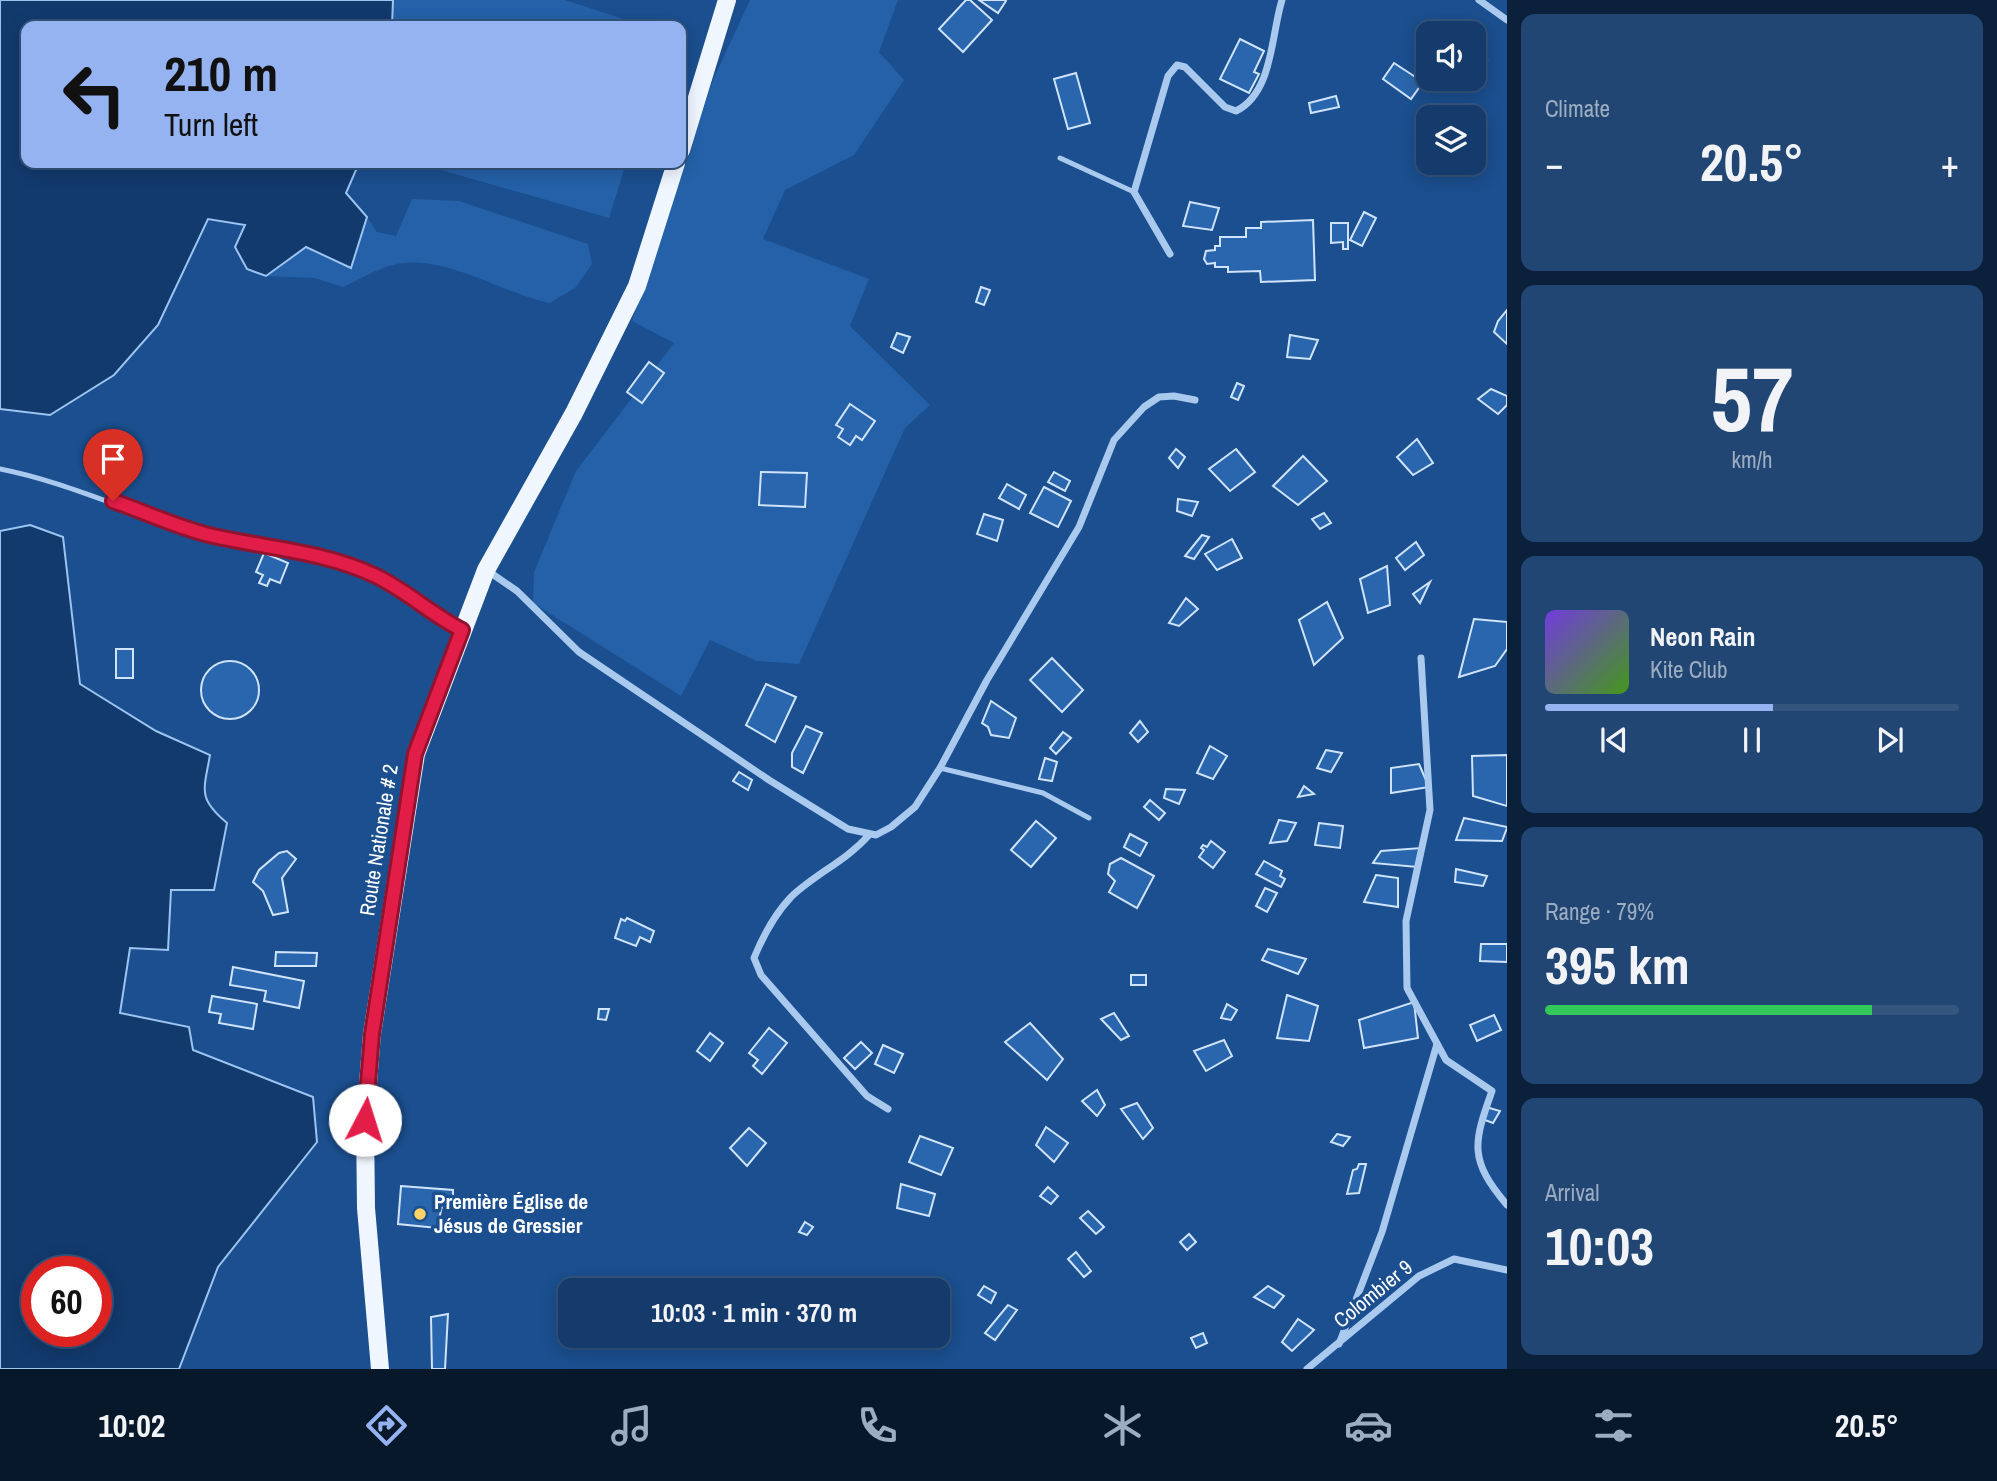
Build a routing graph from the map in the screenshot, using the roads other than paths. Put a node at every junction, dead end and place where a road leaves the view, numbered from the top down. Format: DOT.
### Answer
graph roads {
  1 [pos="727,0"];
  2 [pos="1282,0"];
  3 [pos="1479,0"];
  4 [pos="1507,20"];
  5 [pos="686,134"];
  6 [pos="1060,158"];
  7 [pos="674,168"];
  8 [pos="1134,192"];
  9 [pos="1170,254"];
  10 [pos="1195,400"];
  11 [pos="0,469"];
  12 [pos="486,570"];
  13 [pos="462,630"];
  14 [pos="1421,658"];
  15 [pos="940,768"];
  16 [pos="1089,818"];
  17 [pos="869,835"];
  18 [pos="1437,1044"];
  19 [pos="888,1109"];
  20 [pos="1507,1205"];
  21 [pos="1507,1270"];
  22 [pos="1339,1344"];
  23 [pos="380,1369"];
  24 [pos="1307,1369"];
  1 -- 5 [label="main road"];
  2 -- 8 [label="street"];
  3 -- 4 [label="street"];
  6 -- 8 [label="lane"];
  7 -- 12 [label="main road, Route Nationale # 2"];
  8 -- 9 [label="street"];
  10 -- 15 [label="street"];
  11 -- 13 [label="lane"];
  12 -- 13 [label="main road, Route Nationale # 2"];
  12 -- 17 [label="street"];
  13 -- 23 [label="main road, Route Nationale # 2"];
  14 -- 18 [label="street"];
  15 -- 16 [label="lane"];
  15 -- 17 [label="street"];
  17 -- 19 [label="street"];
  18 -- 20 [label="street"];
  18 -- 22 [label="street"];
  21 -- 22 [label="street, Colombier 9"];
  22 -- 24 [label="street, Colombier 9"];
}
